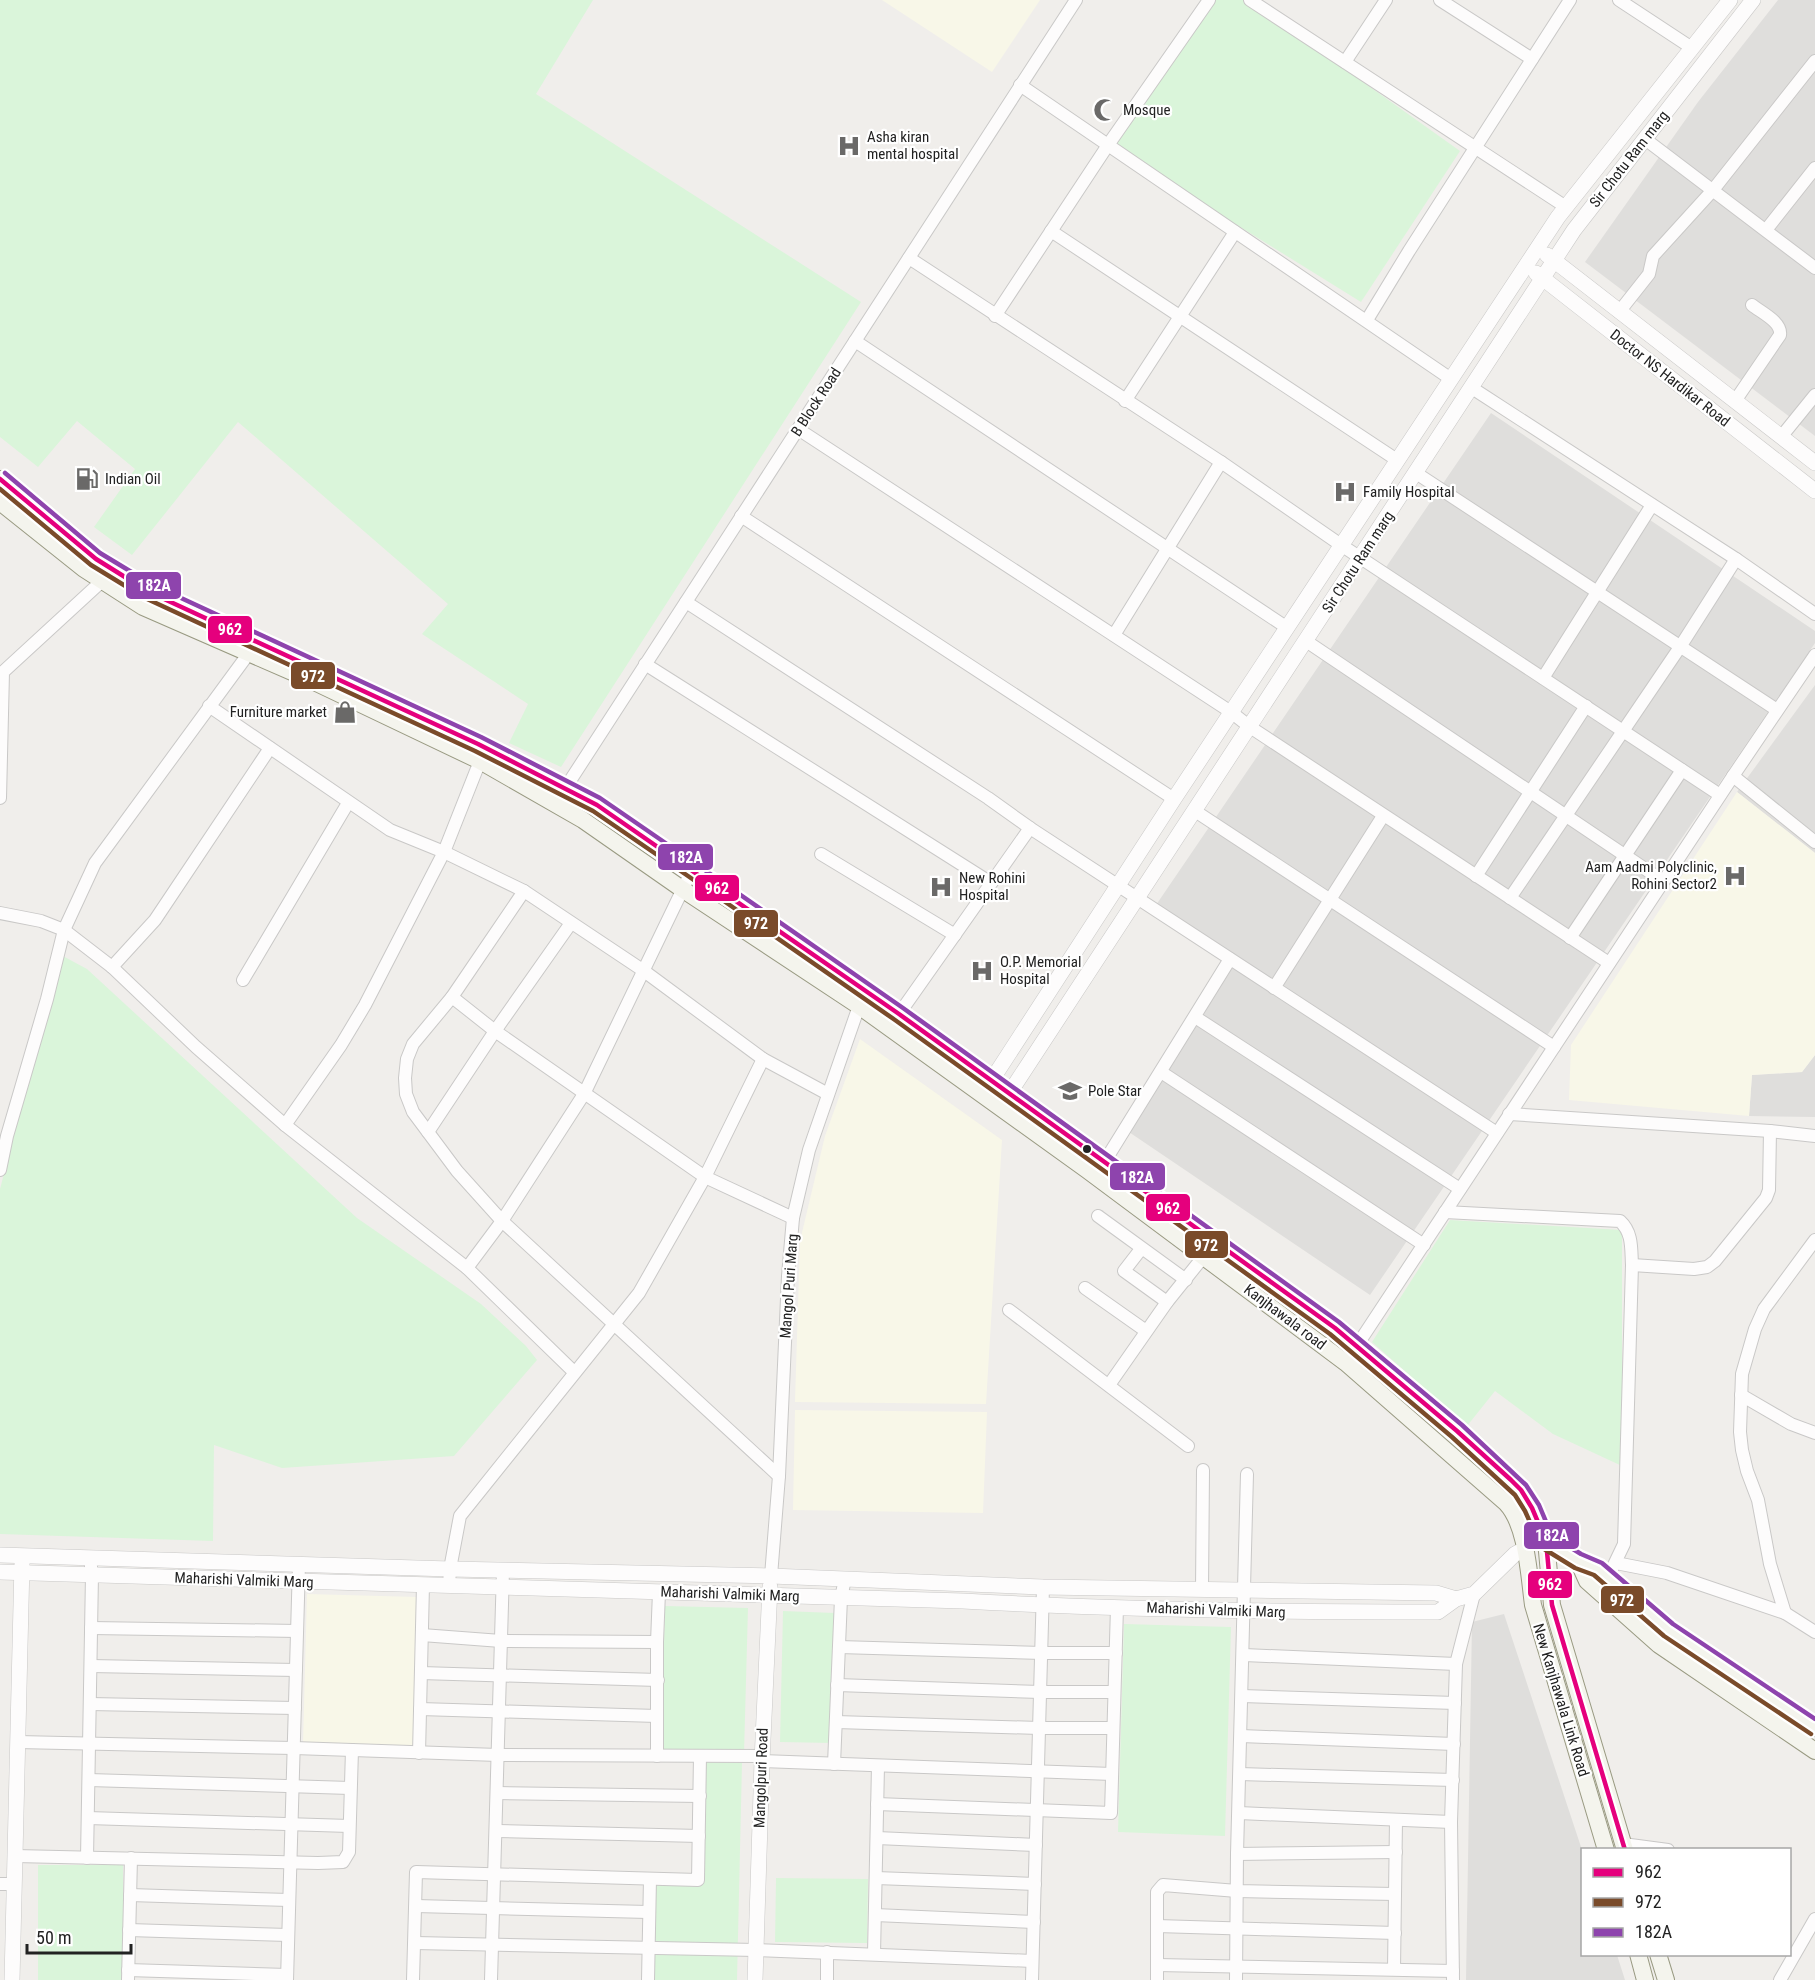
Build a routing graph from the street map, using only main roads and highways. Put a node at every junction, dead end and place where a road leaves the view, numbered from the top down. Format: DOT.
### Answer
graph roads {
  1 [pos="0,478"];
  2 [pos="21,496"];
  3 [pos="5,506"];
  4 [pos="987,1088"];
  5 [pos="1005,1101"];
  6 [pos="1546,1541"];
  7 [pos="1524,1549"];
  8 [pos="1600,1582"];
  9 [pos="1815,1728"];
  10 [pos="1815,1751"];
  11 [pos="1624,1847"];
  12 [pos="1605,1848"];
  13 [pos="1639,1956"];
  14 [pos="1659,1956"];
  15 [pos="1645,1980"];
  16 [pos="1666,1980"];
  1 -- 2 [label="main road, Kanjhawala road"];
  2 -- 3 [label="main road"];
  2 -- 4 [label="main road, Kanjhawala road"];
  3 -- 4 [label="main road, Kanjhawala road"];
  4 -- 5 [label="main road, Kanjhawala road"];
  5 -- 6 [label="main road, Kanjhawala road"];
  5 -- 7 [label="main road, Kanjhawala road"];
  6 -- 7 [label="main road"];
  6 -- 8 [label="main road"];
  6 -- 11 [label="main road, New Kanjhawala Link Road"];
  7 -- 12 [label="main road, New Kanjhawala Link Road"];
  8 -- 9 [label="main road"];
  8 -- 10 [label="main road"];
  13 -- 15 [label="main road"];
  14 -- 16 [label="main road"];
}
